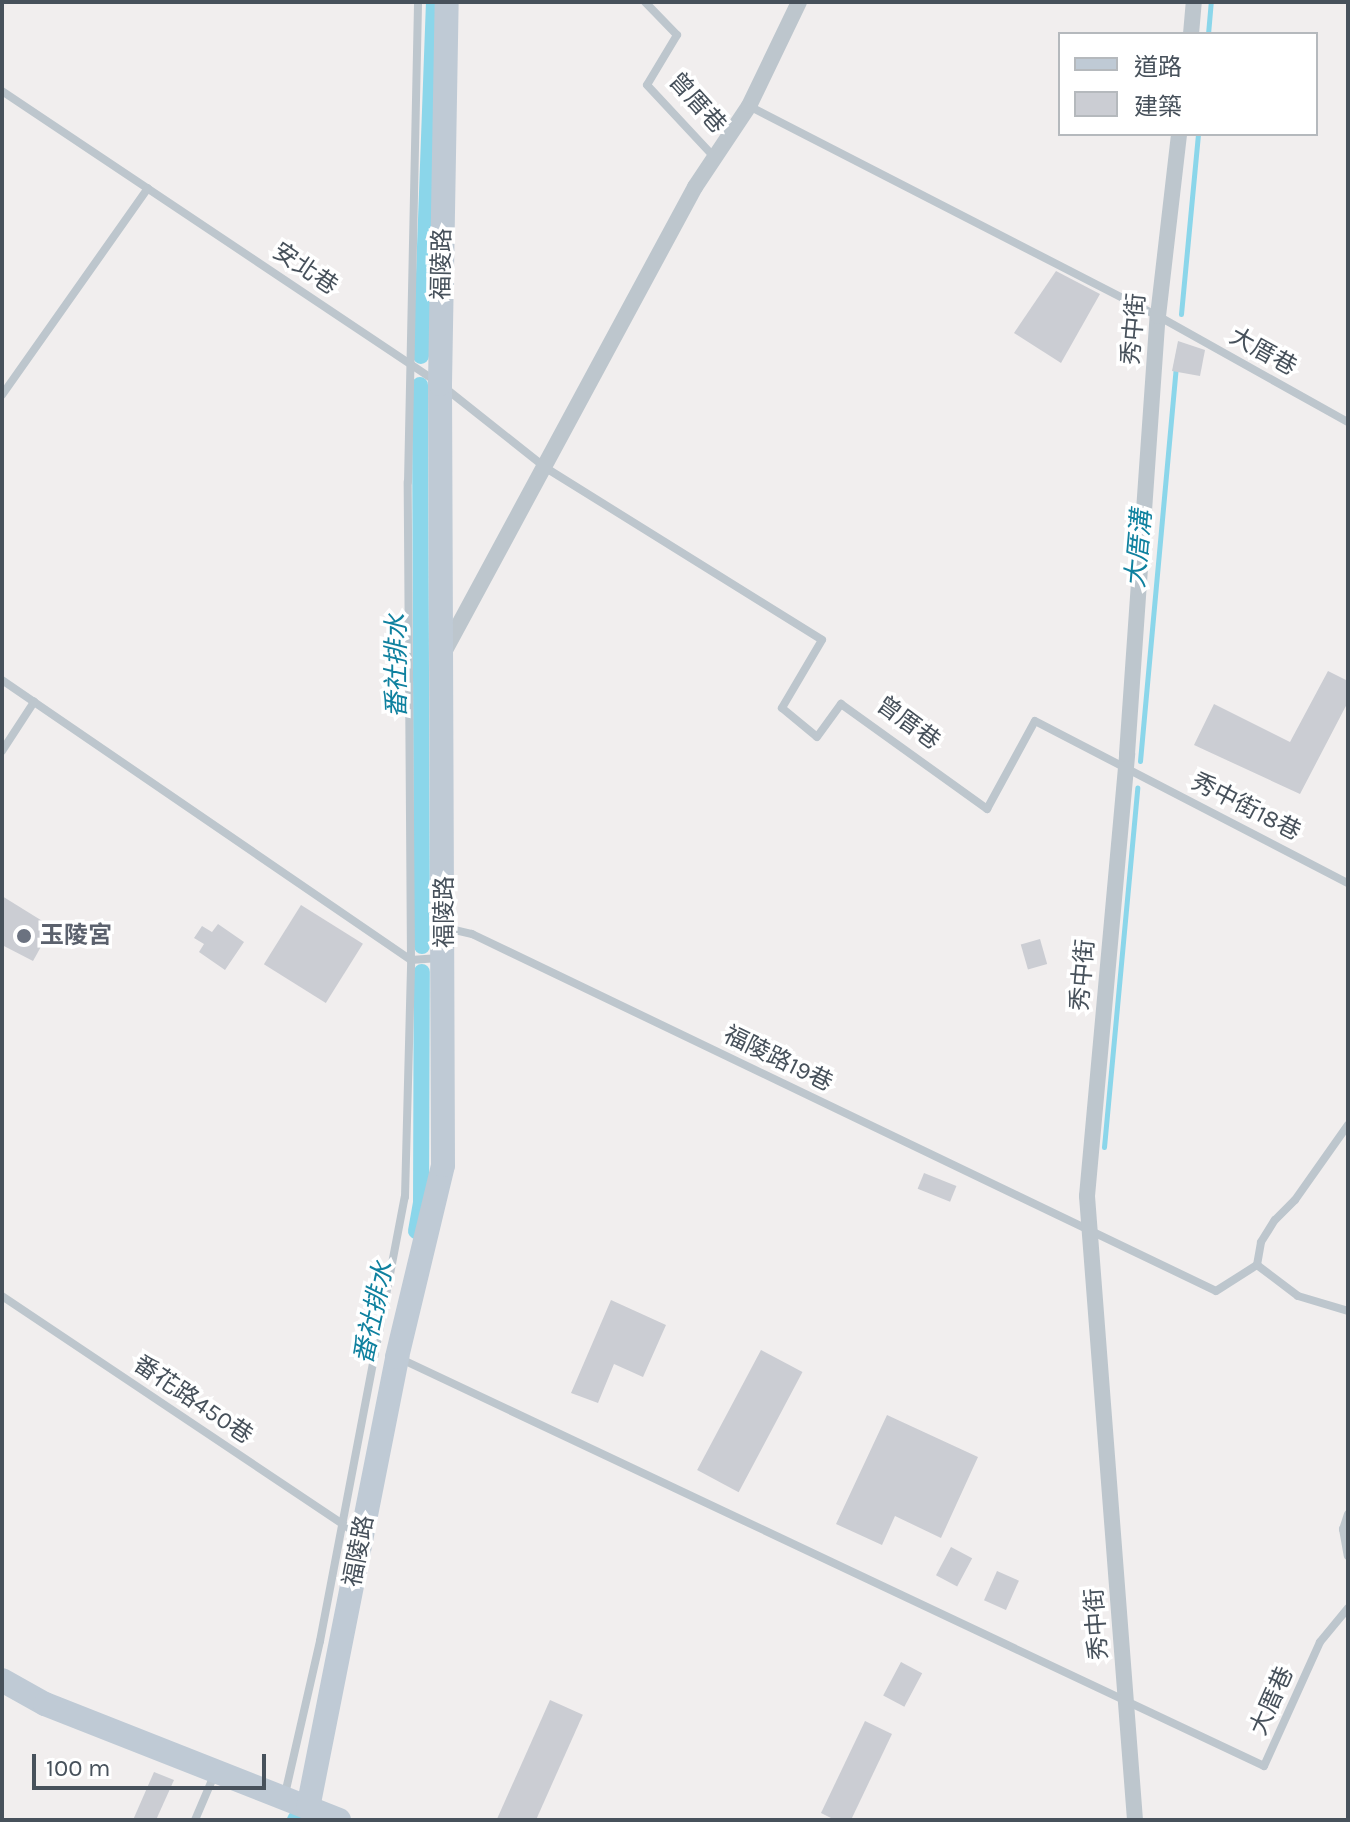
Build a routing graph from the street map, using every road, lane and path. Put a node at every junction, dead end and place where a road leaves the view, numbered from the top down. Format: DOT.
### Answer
graph roads {
  1 [pos="418,2"];
  2 [pos="447,2"];
  3 [pos="645,2"];
  4 [pos="799,2"];
  5 [pos="1194,2"];
  6 [pos="1191,32"];
  7 [pos="2,91"];
  8 [pos="749,106"];
  9 [pos="1179,136"];
  10 [pos="716,159"];
  11 [pos="148,188"];
  12 [pos="1158,316"];
  13 [pos="412,365"];
  14 [pos="440,384"];
  15 [pos="2,395"];
  16 [pos="1348,422"];
  17 [pos="546,468"];
  18 [pos="440,659"];
  19 [pos="2,680"];
  20 [pos="34,702"];
  21 [pos="2,751"];
  22 [pos="1125,768"];
  23 [pos="1348,883"];
  24 [pos="446,928"];
  25 [pos="444,958"];
  26 [pos="411,960"];
  27 [pos="1348,1125"];
  28 [pos="1091,1232"];
  29 [pos="1257,1265"];
  30 [pos="2,1296"];
  31 [pos="1348,1311"];
  32 [pos="397,1357"];
  33 [pos="1348,1514"];
  34 [pos="1346,1529"];
  35 [pos="352,1530"];
  36 [pos="1348,1556"];
  37 [pos="1348,1608"];
  38 [pos="2,1680"];
  39 [pos="1127,1704"];
  40 [pos="216,1773"];
  41 [pos="284,1799"];
  42 [pos="308,1808"];
  43 [pos="195,1820"];
  44 [pos="339,1820"];
  45 [pos="1135,1820"];
  1 -- 13 [label="lane"];
  2 -- 14 [label="street, 福陵路"];
  3 -- 10 [label="lane, 曾厝巷"];
  4 -- 8 [label="street, 曾厝巷"];
  5 -- 6 [label="street"];
  7 -- 11 [label="lane, 安北巷"];
  8 -- 10 [label="street, 曾厝巷"];
  8 -- 12 [label="lane, 大厝巷"];
  9 -- 12 [label="street, 秀中街"];
  10 -- 17 [label="street, 曾厝巷"];
  11 -- 13 [label="lane, 安北巷"];
  11 -- 15 [label="lane"];
  12 -- 16 [label="lane, 大厝巷"];
  12 -- 22 [label="street, 秀中街"];
  13 -- 14 [label="lane, 安北巷"];
  13 -- 26 [label="lane"];
  14 -- 17 [label="lane, 曾厝巷"];
  14 -- 18 [label="street, 福陵路"];
  17 -- 18 [label="street, 曾厝巷"];
  17 -- 22 [label="lane, 曾厝巷"];
  18 -- 24 [label="street, 福陵路"];
  19 -- 20 [label="lane"];
  20 -- 21 [label="lane"];
  20 -- 26 [label="lane"];
  22 -- 23 [label="lane, 秀中街18巷"];
  22 -- 28 [label="street, 秀中街"];
  24 -- 25 [label="street, 福陵路"];
  24 -- 28 [label="lane, 福陵路19巷"];
  25 -- 26 [label="lane"];
  25 -- 32 [label="street, 福陵路"];
  26 -- 35 [label="lane"];
  27 -- 29 [label="lane"];
  28 -- 29 [label="lane"];
  28 -- 39 [label="street, 秀中街"];
  29 -- 31 [label="lane"];
  30 -- 35 [label="lane, 番花路450巷"];
  32 -- 35 [label="street, 福陵路"];
  32 -- 39 [label="lane"];
  33 -- 34 [label="lane"];
  34 -- 36 [label="lane"];
  35 -- 41 [label="lane"];
  35 -- 42 [label="street, 福陵路"];
  37 -- 39 [label="lane, 大厝巷"];
  38 -- 40 [label="street"];
  39 -- 45 [label="street, 秀中街"];
  40 -- 41 [label="street"];
  40 -- 43 [label="lane"];
  41 -- 42 [label="street"];
  42 -- 44 [label="street"];
}
